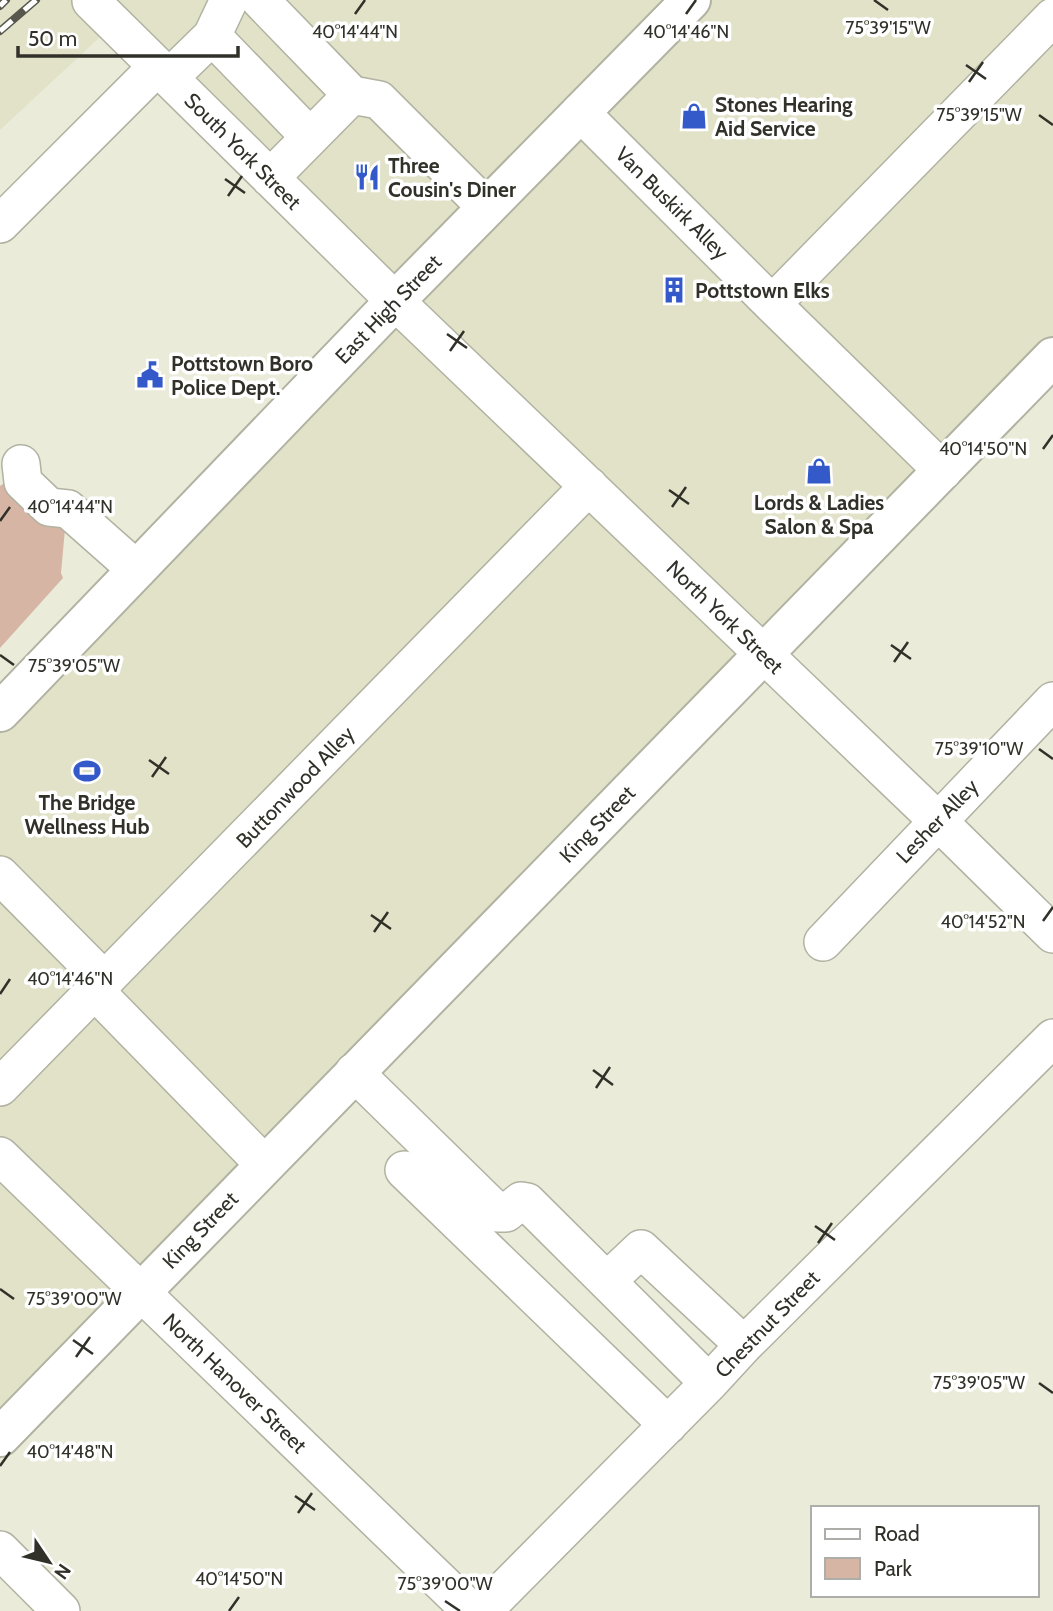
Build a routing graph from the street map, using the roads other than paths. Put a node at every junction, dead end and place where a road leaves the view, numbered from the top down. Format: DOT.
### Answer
graph roads {
  1 [pos="229,0"];
  2 [pos="260,0"];
  3 [pos="691,0"];
  4 [pos="91,1"];
  5 [pos="1053,17"];
  6 [pos="212,36"];
  7 [pos="163,72"];
  8 [pos="352,94"];
  9 [pos="580,112"];
  10 [pos="310,137"];
  11 [pos="270,178"];
  12 [pos="487,208"];
  13 [pos="0,224"];
  14 [pos="395,302"];
  15 [pos="772,304"];
  16 [pos="1053,357"];
  17 [pos="11,454"];
  18 [pos="943,471"];
  19 [pos="589,486"];
  20 [pos="137,570"];
  21 [pos="764,654"];
  22 [pos="1053,701"];
  23 [pos="0,712"];
  24 [pos="937,820"];
  25 [pos="0,875"];
  26 [pos="1053,934"];
  27 [pos="823,942"];
  28 [pos="100,986"];
  29 [pos="1053,1038"];
  30 [pos="354,1072"];
  31 [pos="0,1087"];
  32 [pos="0,1156"];
  33 [pos="264,1164"];
  34 [pos="404,1170"];
  35 [pos="607,1281"];
  36 [pos="140,1291"];
  37 [pos="744,1345"];
  38 [pos="709,1383"];
  39 [pos="668,1425"];
  40 [pos="2,1432"];
  41 [pos="0,1550"];
  42 [pos="61,1611"];
  43 [pos="471,1611"];
  44 [pos="483,1611"];
  1 -- 6 [label="street"];
  2 -- 8 [label="street"];
  3 -- 9 [label="main road, East High Street"];
  4 -- 7 [label="street, South York Street"];
  5 -- 15 [label="street"];
  6 -- 7 [label="street"];
  6 -- 10 [label="street"];
  7 -- 11 [label="street, South York Street"];
  7 -- 13 [label="street"];
  8 -- 10 [label="street"];
  8 -- 12 [label="street"];
  9 -- 12 [label="main road, East High Street"];
  9 -- 15 [label="street, Van Buskirk Alley"];
  10 -- 11 [label="street"];
  11 -- 14 [label="street, South York Street"];
  12 -- 14 [label="main road, East High Street"];
  14 -- 19 [label="street, North York Street"];
  14 -- 20 [label="main road, East High Street"];
  15 -- 18 [label="street, Van Buskirk Alley"];
  16 -- 18 [label="main road, King Street"];
  17 -- 20 [label="street"];
  18 -- 21 [label="main road, King Street"];
  19 -- 21 [label="street, North York Street"];
  19 -- 28 [label="street, Buttonwood Alley"];
  20 -- 23 [label="main road, East High Street"];
  21 -- 24 [label="street, North York Street"];
  21 -- 30 [label="main road, King Street"];
  22 -- 24 [label="street, Lesher Alley"];
  24 -- 26 [label="street, North York Street"];
  24 -- 27 [label="street, Lesher Alley"];
  25 -- 28 [label="street"];
  28 -- 31 [label="street, Buttonwood Alley"];
  28 -- 33 [label="street"];
  29 -- 37 [label="street, Chestnut Street"];
  30 -- 33 [label="main road, King Street"];
  30 -- 35 [label="street"];
  32 -- 36 [label="street, North Hanover Street"];
  33 -- 36 [label="main road, King Street"];
  34 -- 39 [label="street"];
  35 -- 37 [label="street"];
  35 -- 38 [label="street"];
  36 -- 40 [label="main road, King Street"];
  36 -- 43 [label="street, North Hanover Street"];
  37 -- 38 [label="street, Chestnut Street"];
  38 -- 39 [label="street, Chestnut Street"];
  39 -- 44 [label="street, Chestnut Street"];
  41 -- 42 [label="street"];
}
